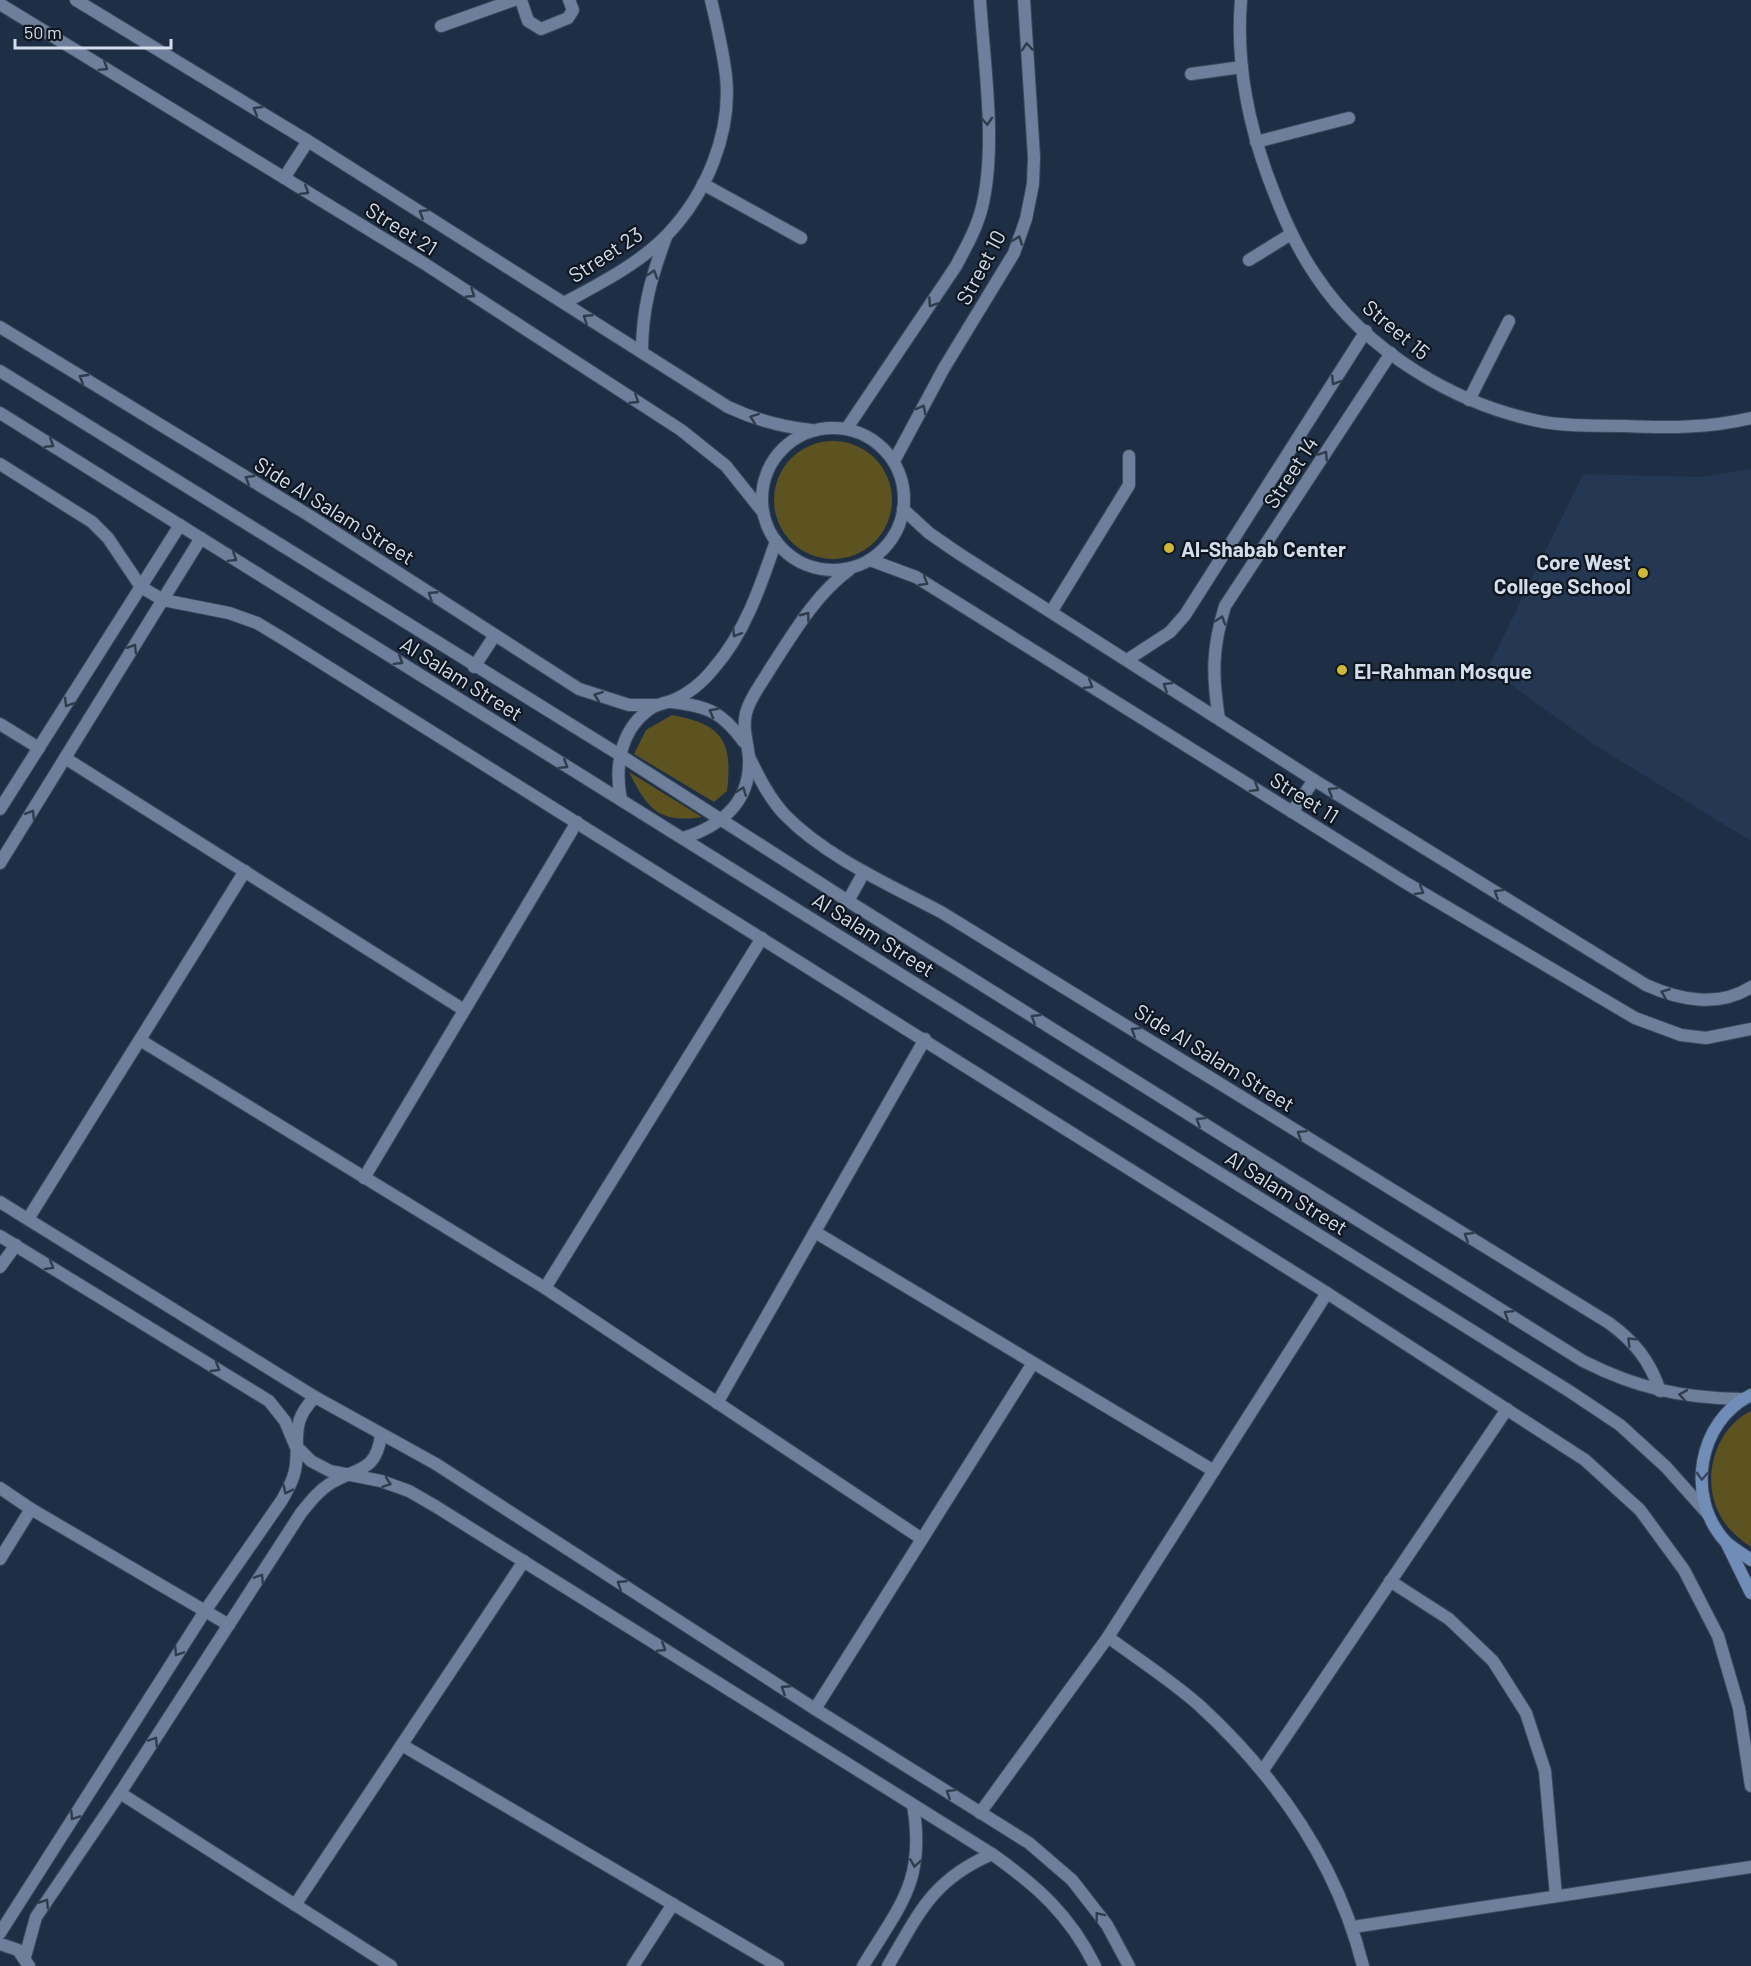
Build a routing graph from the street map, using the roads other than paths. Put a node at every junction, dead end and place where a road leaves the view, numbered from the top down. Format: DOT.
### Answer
graph roads {
  1 [pos="76,0"];
  2 [pos="514,0"];
  3 [pos="521,0"];
  4 [pos="569,0"];
  5 [pos="711,0"];
  6 [pos="980,0"];
  7 [pos="1024,0"];
  8 [pos="1241,0"];
  9 [pos="0,3"];
  10 [pos="441,26"];
  11 [pos="1242,67"];
  12 [pos="1191,74"];
  13 [pos="1349,118"];
  14 [pos="308,141"];
  15 [pos="1256,142"];
  16 [pos="284,178"];
  17 [pos="703,184"];
  18 [pos="1291,234"];
  19 [pos="666,236"];
  20 [pos="801,238"];
  21 [pos="1249,260"];
  22 [pos="564,303"];
  23 [pos="1509,321"];
  24 [pos="0,327"];
  25 [pos="1366,331"];
  26 [pos="642,352"];
  27 [pos="1391,353"];
  28 [pos="0,371"];
  29 [pos="1469,400"];
  30 [pos="0,414"];
  31 [pos="1751,418"];
  32 [pos="847,428"];
  33 [pos="811,430"];
  34 [pos="1129,456"];
  35 [pos="894,461"];
  36 [pos="0,464"];
  37 [pos="903,509"];
  38 [pos="762,511"];
  39 [pos="180,525"];
  40 [pos="201,538"];
  41 [pos="776,541"];
  42 [pos="870,560"];
  43 [pos="852,568"];
  44 [pos="141,587"];
  45 [pos="162,600"];
  46 [pos="1051,612"];
  47 [pos="495,635"];
  48 [pos="1127,660"];
  49 [pos="474,667"];
  50 [pos="669,702"];
  51 [pos="655,705"];
  52 [pos="1219,719"];
  53 [pos="0,724"];
  54 [pos="745,743"];
  55 [pos="39,748"];
  56 [pos="620,755"];
  57 [pos="749,756"];
  58 [pos="65,758"];
  59 [pos="1314,780"];
  60 [pos="621,800"];
  61 [pos="0,809"];
  62 [pos="1292,812"];
  63 [pos="722,821"];
  64 [pos="577,822"];
  65 [pos="683,838"];
  66 [pos="0,864"];
  67 [pos="245,871"];
  68 [pos="864,872"];
  69 [pos="848,901"];
  70 [pos="762,938"];
  71 [pos="1751,987"];
  72 [pos="464,1010"];
  73 [pos="1751,1029"];
  74 [pos="925,1039"];
  75 [pos="140,1040"];
  76 [pos="364,1178"];
  77 [pos="0,1202"];
  78 [pos="28,1219"];
  79 [pos="815,1232"];
  80 [pos="0,1236"];
  81 [pos="16,1245"];
  82 [pos="0,1267"];
  83 [pos="545,1288"];
  84 [pos="1327,1293"];
  85 [pos="1033,1363"];
  86 [pos="1660,1391"];
  87 [pos="315,1397"];
  88 [pos="1746,1397"];
  89 [pos="717,1403"];
  90 [pos="1507,1409"];
  91 [pos="381,1435"];
  92 [pos="295,1445"];
  93 [pos="1214,1472"];
  94 [pos="352,1475"];
  95 [pos="0,1488"];
  96 [pos="31,1509"];
  97 [pos="1708,1514"];
  98 [pos="922,1539"];
  99 [pos="1725,1541"];
  100 [pos="0,1558"];
  101 [pos="1751,1560"];
  102 [pos="524,1562"];
  103 [pos="1390,1581"];
  104 [pos="1751,1593"];
  105 [pos="204,1611"];
  106 [pos="229,1625"];
  107 [pos="1108,1637"];
  108 [pos="815,1709"];
  109 [pos="402,1745"];
  110 [pos="1263,1770"];
  111 [pos="1751,1786"];
  112 [pos="120,1793"];
  113 [pos="913,1805"];
  114 [pos="981,1813"];
  115 [pos="992,1854"];
  116 [pos="1751,1867"];
  117 [pos="1556,1896"];
  118 [pos="673,1904"];
  119 [pos="295,1905"];
  120 [pos="1353,1927"];
  121 [pos="0,1933"];
  122 [pos="0,1944"];
  123 [pos="27,1962"];
  124 [pos="391,1966"];
  125 [pos="633,1966"];
  126 [pos="778,1966"];
  127 [pos="862,1966"];
  128 [pos="888,1966"];
  129 [pos="1095,1966"];
  130 [pos="1129,1966"];
  131 [pos="1363,1966"];
  14 -- 1 [label="street, Street 21, one-way"];
  2 -- 10 [label="street"];
  3 -- 4 [label="street"];
  5 -- 17 [label="street, Street 23"];
  6 -- 32 [label="street, Street 10, one-way"];
  35 -- 7 [label="street, Street 10, one-way"];
  8 -- 11 [label="street, Street 15"];
  9 -- 16 [label="street, Street 21, one-way"];
  11 -- 12 [label="street"];
  11 -- 15 [label="street, Street 15"];
  13 -- 15 [label="street"];
  14 -- 16 [label="street"];
  22 -- 14 [label="street, Street 21, one-way"];
  15 -- 18 [label="street, Street 15"];
  16 -- 38 [label="street, Street 21, one-way"];
  17 -- 19 [label="street, Street 23"];
  17 -- 20 [label="street"];
  18 -- 21 [label="street"];
  18 -- 25 [label="street, Street 15"];
  19 -- 22 [label="street, Street 23"];
  26 -- 19 [label="street, Street 23, one-way"];
  26 -- 22 [label="street, Street 21, one-way"];
  23 -- 29 [label="street"];
  47 -- 24 [label="street, Side Al Salam Street, one-way"];
  25 -- 27 [label="street, Street 15"];
  25 -- 48 [label="street, Street 14, one-way"];
  33 -- 26 [label="street, Street 21, one-way"];
  27 -- 29 [label="street, Street 15"];
  52 -- 27 [label="street, Street 14, one-way"];
  28 -- 49 [label="street, Al Salam Street"];
  29 -- 31 [label="street, Street 15"];
  30 -- 39 [label="street, Al Salam Street, one-way"];
  32 -- 33 [label="street"];
  32 -- 35 [label="street"];
  33 -- 38 [label="street"];
  34 -- 46 [label="street"];
  35 -- 37 [label="street"];
  36 -- 44 [label="street"];
  37 -- 42 [label="street"];
  37 -- 46 [label="street, Street 11"];
  38 -- 41 [label="street"];
  39 -- 40 [label="street, Al Salam Street"];
  39 -- 44 [label="street"];
  40 -- 45 [label="street"];
  40 -- 60 [label="street, Al Salam Street, one-way"];
  41 -- 43 [label="street"];
  41 -- 50 [label="street, one-way"];
  42 -- 43 [label="street"];
  42 -- 62 [label="street, Street 11, one-way"];
  54 -- 43 [label="street, one-way"];
  44 -- 45 [label="street"];
  44 -- 55 [label="street, one-way"];
  58 -- 45 [label="street, one-way"];
  45 -- 64 [label="street"];
  46 -- 48 [label="street, Street 11"];
  47 -- 49 [label="street"];
  51 -- 47 [label="street, Side Al Salam Street, one-way"];
  52 -- 48 [label="street, Street 11, one-way"];
  49 -- 56 [label="street, Al Salam Street"];
  50 -- 51 [label="street"];
  54 -- 50 [label="street, one-way"];
  51 -- 56 [label="street"];
  52 -- 59 [label="street, Street 11"];
  53 -- 55 [label="street"];
  54 -- 57 [label="street"];
  55 -- 61 [label="street"];
  56 -- 60 [label="street"];
  56 -- 63 [label="street, Al Salam Street"];
  63 -- 57 [label="street, one-way"];
  57 -- 68 [label="street, Side Al Salam Street"];
  66 -- 58 [label="street, one-way"];
  58 -- 67 [label="street"];
  59 -- 62 [label="street"];
  71 -- 59 [label="street, Street 11, one-way"];
  60 -- 65 [label="street, Al Salam Street"];
  62 -- 73 [label="street, Street 11, one-way"];
  63 -- 65 [label="street"];
  63 -- 69 [label="street, Al Salam Street"];
  64 -- 70 [label="street"];
  64 -- 72 [label="street"];
  65 -- 97 [label="street, Al Salam Street"];
  67 -- 72 [label="street"];
  67 -- 75 [label="street"];
  68 -- 69 [label="street"];
  86 -- 68 [label="street, Side Al Salam Street, one-way"];
  86 -- 69 [label="street, Al Salam Street, one-way"];
  70 -- 74 [label="street"];
  70 -- 83 [label="street"];
  72 -- 76 [label="street"];
  74 -- 79 [label="street"];
  74 -- 84 [label="street"];
  75 -- 76 [label="street"];
  75 -- 78 [label="street"];
  76 -- 83 [label="street"];
  77 -- 78 [label="street"];
  78 -- 87 [label="street"];
  79 -- 85 [label="street"];
  79 -- 89 [label="street"];
  80 -- 81 [label="street"];
  81 -- 82 [label="street"];
  81 -- 92 [label="street, one-way"];
  83 -- 89 [label="street"];
  84 -- 90 [label="street"];
  84 -- 93 [label="street"];
  85 -- 93 [label="street"];
  85 -- 98 [label="street"];
  88 -- 86 [label="street, Al Salam Street, one-way"];
  87 -- 91 [label="street"];
  87 -- 92 [label="street"];
  88 -- 97 [label="street, one-way"];
  89 -- 98 [label="street"];
  90 -- 103 [label="street"];
  90 -- 111 [label="street"];
  91 -- 94 [label="street"];
  108 -- 91 [label="street, one-way"];
  92 -- 94 [label="street"];
  92 -- 105 [label="street, one-way"];
  93 -- 107 [label="street"];
  94 -- 102 [label="street, one-way"];
  106 -- 94 [label="street, one-way"];
  95 -- 96 [label="street"];
  96 -- 100 [label="street"];
  96 -- 105 [label="street"];
  97 -- 99 [label="street"];
  98 -- 108 [label="street"];
  99 -- 101 [label="street"];
  99 -- 104 [label="street"];
  102 -- 109 [label="street"];
  102 -- 113 [label="street, one-way"];
  103 -- 110 [label="street"];
  103 -- 117 [label="street"];
  105 -- 106 [label="street"];
  105 -- 121 [label="street, one-way"];
  112 -- 106 [label="street, one-way"];
  107 -- 110 [label="street"];
  107 -- 114 [label="street"];
  114 -- 108 [label="street, one-way"];
  109 -- 118 [label="street"];
  109 -- 119 [label="street"];
  110 -- 120 [label="street"];
  112 -- 119 [label="street"];
  123 -- 112 [label="street, one-way"];
  113 -- 115 [label="street"];
  113 -- 127 [label="street, one-way"];
  130 -- 114 [label="street, one-way"];
  115 -- 128 [label="street"];
  115 -- 129 [label="street"];
  116 -- 117 [label="street"];
  117 -- 120 [label="street"];
  118 -- 125 [label="street"];
  118 -- 126 [label="street"];
  119 -- 124 [label="street"];
  120 -- 131 [label="street"];
  122 -- 123 [label="street"];
}
